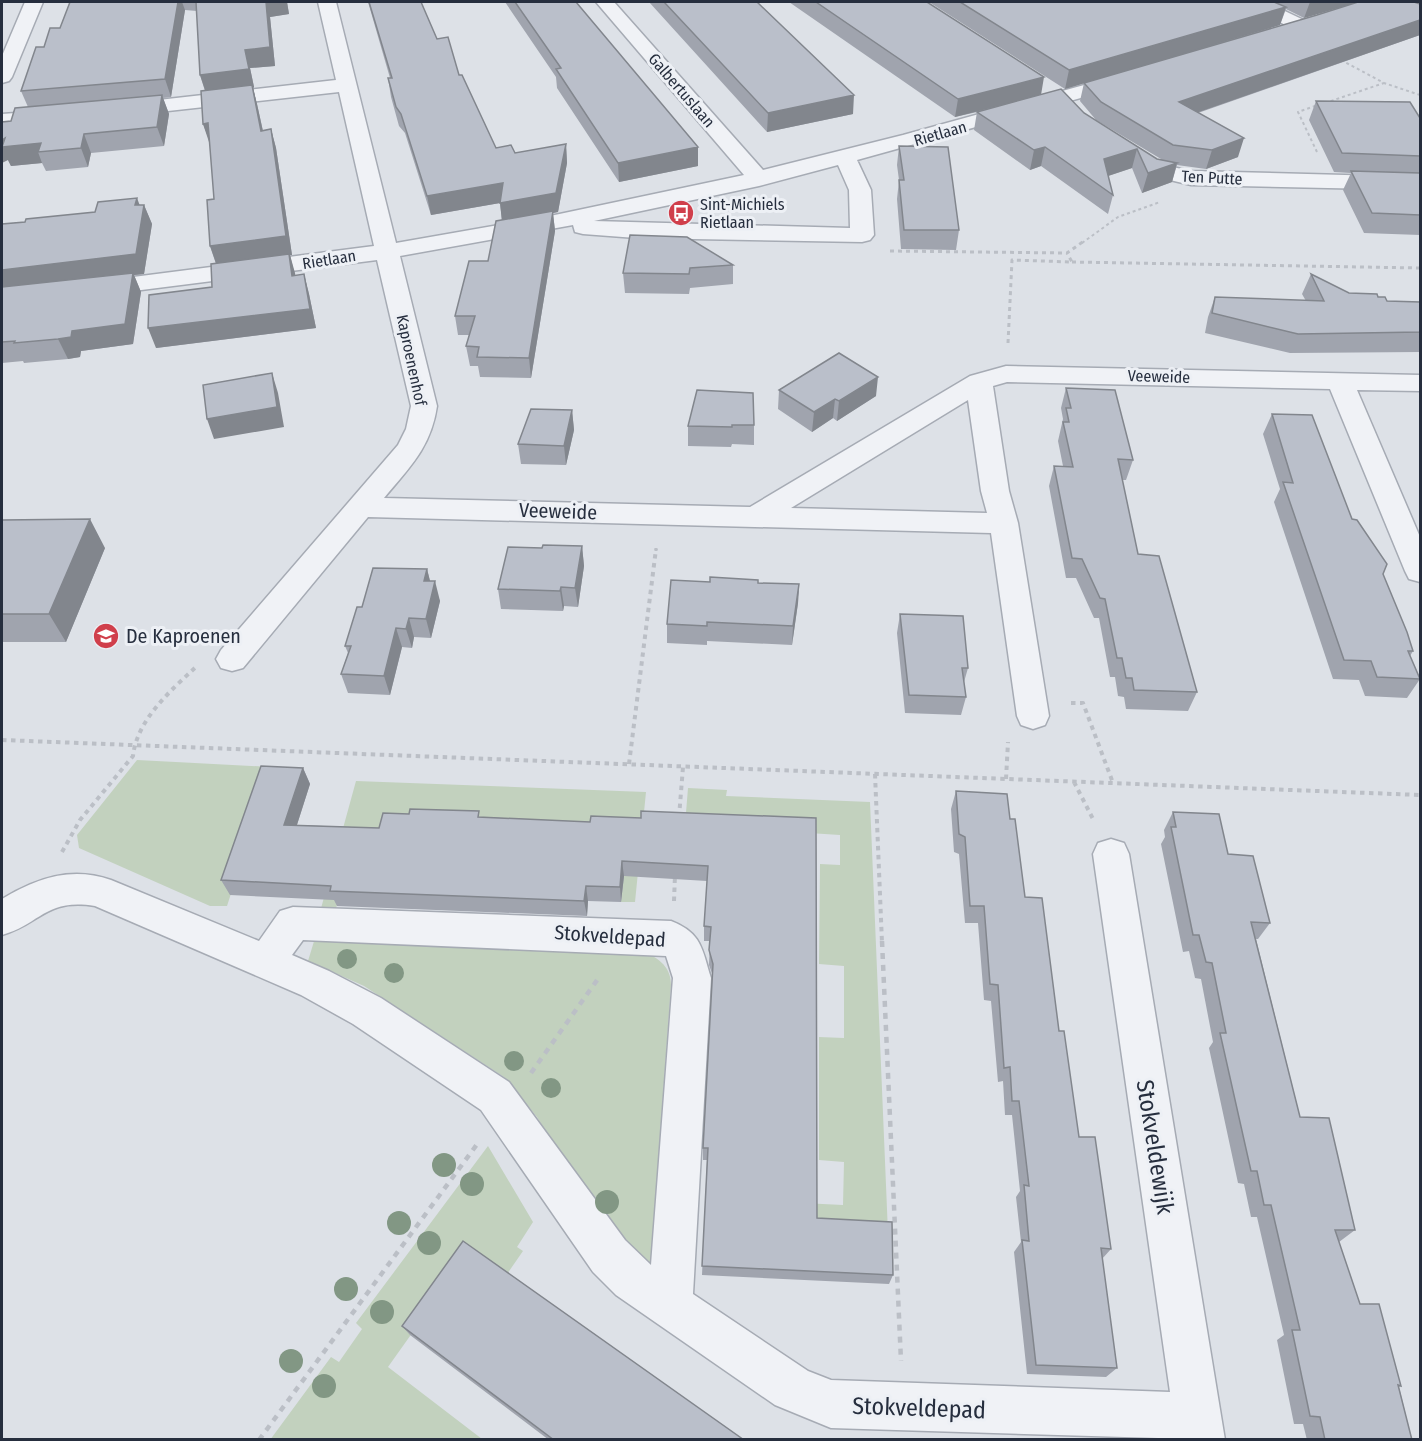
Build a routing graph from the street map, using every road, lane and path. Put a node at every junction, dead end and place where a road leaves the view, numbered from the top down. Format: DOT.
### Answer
graph roads {
  1 [pos="34,2"];
  2 [pos="327,2"];
  3 [pos="605,2"];
  4 [pos="1253,2"];
  5 [pos="1325,20"];
  6 [pos="1289,31"];
  7 [pos="1142,75"];
  8 [pos="2,77"];
  9 [pos="1383,83"];
  10 [pos="347,85"];
  11 [pos="1044,86"];
  12 [pos="1420,95"];
  13 [pos="1069,105"];
  14 [pos="105,112"];
  15 [pos="72,115"];
  16 [pos="2,120"];
  17 [pos="1114,143"];
  18 [pos="846,159"];
  19 [pos="1201,178"];
  20 [pos="759,179"];
  21 [pos="1331,181"];
  22 [pos="1420,184"];
  23 [pos="547,224"];
  24 [pos="862,235"];
  25 [pos="387,250"];
  26 [pos="1068,253"];
  27 [pos="1072,262"];
  28 [pos="1420,268"];
  29 [pos="66,292"];
  30 [pos="992,378"];
  31 [pos="1340,381"];
  32 [pos="1420,384"];
  33 [pos="361,507"];
  34 [pos="660,514"];
  35 [pos="755,517"];
  36 [pos="1004,523"];
  37 [pos="1420,571"];
  38 [pos="232,659"];
  39 [pos="1033,716"];
  40 [pos="2,740"];
  41 [pos="132,745"];
  42 [pos="629,764"];
  43 [pos="682,767"];
  44 [pos="875,774"];
  45 [pos="1074,782"];
  46 [pos="1420,795"];
  47 [pos="679,824"];
  48 [pos="1111,854"];
  49 [pos="676,869"];
  50 [pos="52,890"];
  51 [pos="2,920"];
  52 [pos="671,938"];
  53 [pos="266,962"];
  54 [pos="604,972"];
  55 [pos="504,1107"];
  56 [pos="670,1306"];
  57 [pos="903,1408"];
  58 [pos="1199,1428"];
  59 [pos="259,1440"];
  1 -- 8 [label="street"];
  2 -- 10 [label="street, Kaproenenhof"];
  3 -- 20 [label="street, Galbertuslaan"];
  4 -- 6 [label="street"];
  5 -- 6 [label="street"];
  6 -- 9 [label="path"];
  7 -- 13 [label="street, Rietlaan"];
  9 -- 12 [label="path"];
  9 -- 21 [label="path"];
  10 -- 14 [label="street"];
  10 -- 25 [label="street, Kaproenenhof"];
  11 -- 13 [label="street"];
  13 -- 18 [label="street, Rietlaan"];
  15 -- 16 [label="street"];
  17 -- 19 [label="street, Ten Putte"];
  18 -- 20 [label="street, Rietlaan"];
  18 -- 24 [label="street"];
  19 -- 21 [label="street, Ten Putte"];
  19 -- 26 [label="path"];
  20 -- 23 [label="street, Rietlaan"];
  21 -- 22 [label="street, Ten Putte"];
  23 -- 24 [label="street, Rietlaan"];
  23 -- 25 [label="street, Rietlaan"];
  24 -- 26 [label="path"];
  25 -- 29 [label="street, Rietlaan"];
  25 -- 33 [label="street, Kaproenenhof"];
  26 -- 27 [label="path"];
  27 -- 28 [label="path"];
  27 -- 30 [label="path"];
  30 -- 31 [label="street, Veeweide"];
  30 -- 35 [label="street"];
  30 -- 36 [label="street"];
  31 -- 32 [label="street, Veeweide"];
  31 -- 37 [label="street"];
  33 -- 34 [label="street, Veeweide"];
  33 -- 38 [label="street, Kaproenenhof"];
  34 -- 35 [label="street, Veeweide"];
  34 -- 42 [label="path"];
  35 -- 36 [label="street, Veeweide"];
  36 -- 39 [label="street"];
  38 -- 41 [label="path"];
  40 -- 41 [label="path"];
  41 -- 42 [label="path"];
  41 -- 50 [label="path"];
  42 -- 43 [label="path"];
  43 -- 44 [label="path"];
  43 -- 47 [label="path"];
  44 -- 45 [label="path"];
  44 -- 57 [label="path"];
  45 -- 46 [label="path"];
  45 -- 48 [label="path"];
  48 -- 58 [label="street, Stokveldewijk"];
  49 -- 52 [label="path"];
  50 -- 51 [label="street, Stokveldepad"];
  50 -- 53 [label="street, Stokveldepad"];
  52 -- 53 [label="street, Stokveldepad"];
  52 -- 56 [label="street, Stokveldepad"];
  53 -- 55 [label="street, Stokveldepad"];
  54 -- 55 [label="path"];
  55 -- 56 [label="street, Stokveldepad"];
  55 -- 59 [label="path"];
  56 -- 57 [label="street, Stokveldepad"];
  57 -- 58 [label="street, Stokveldepad"];
}
